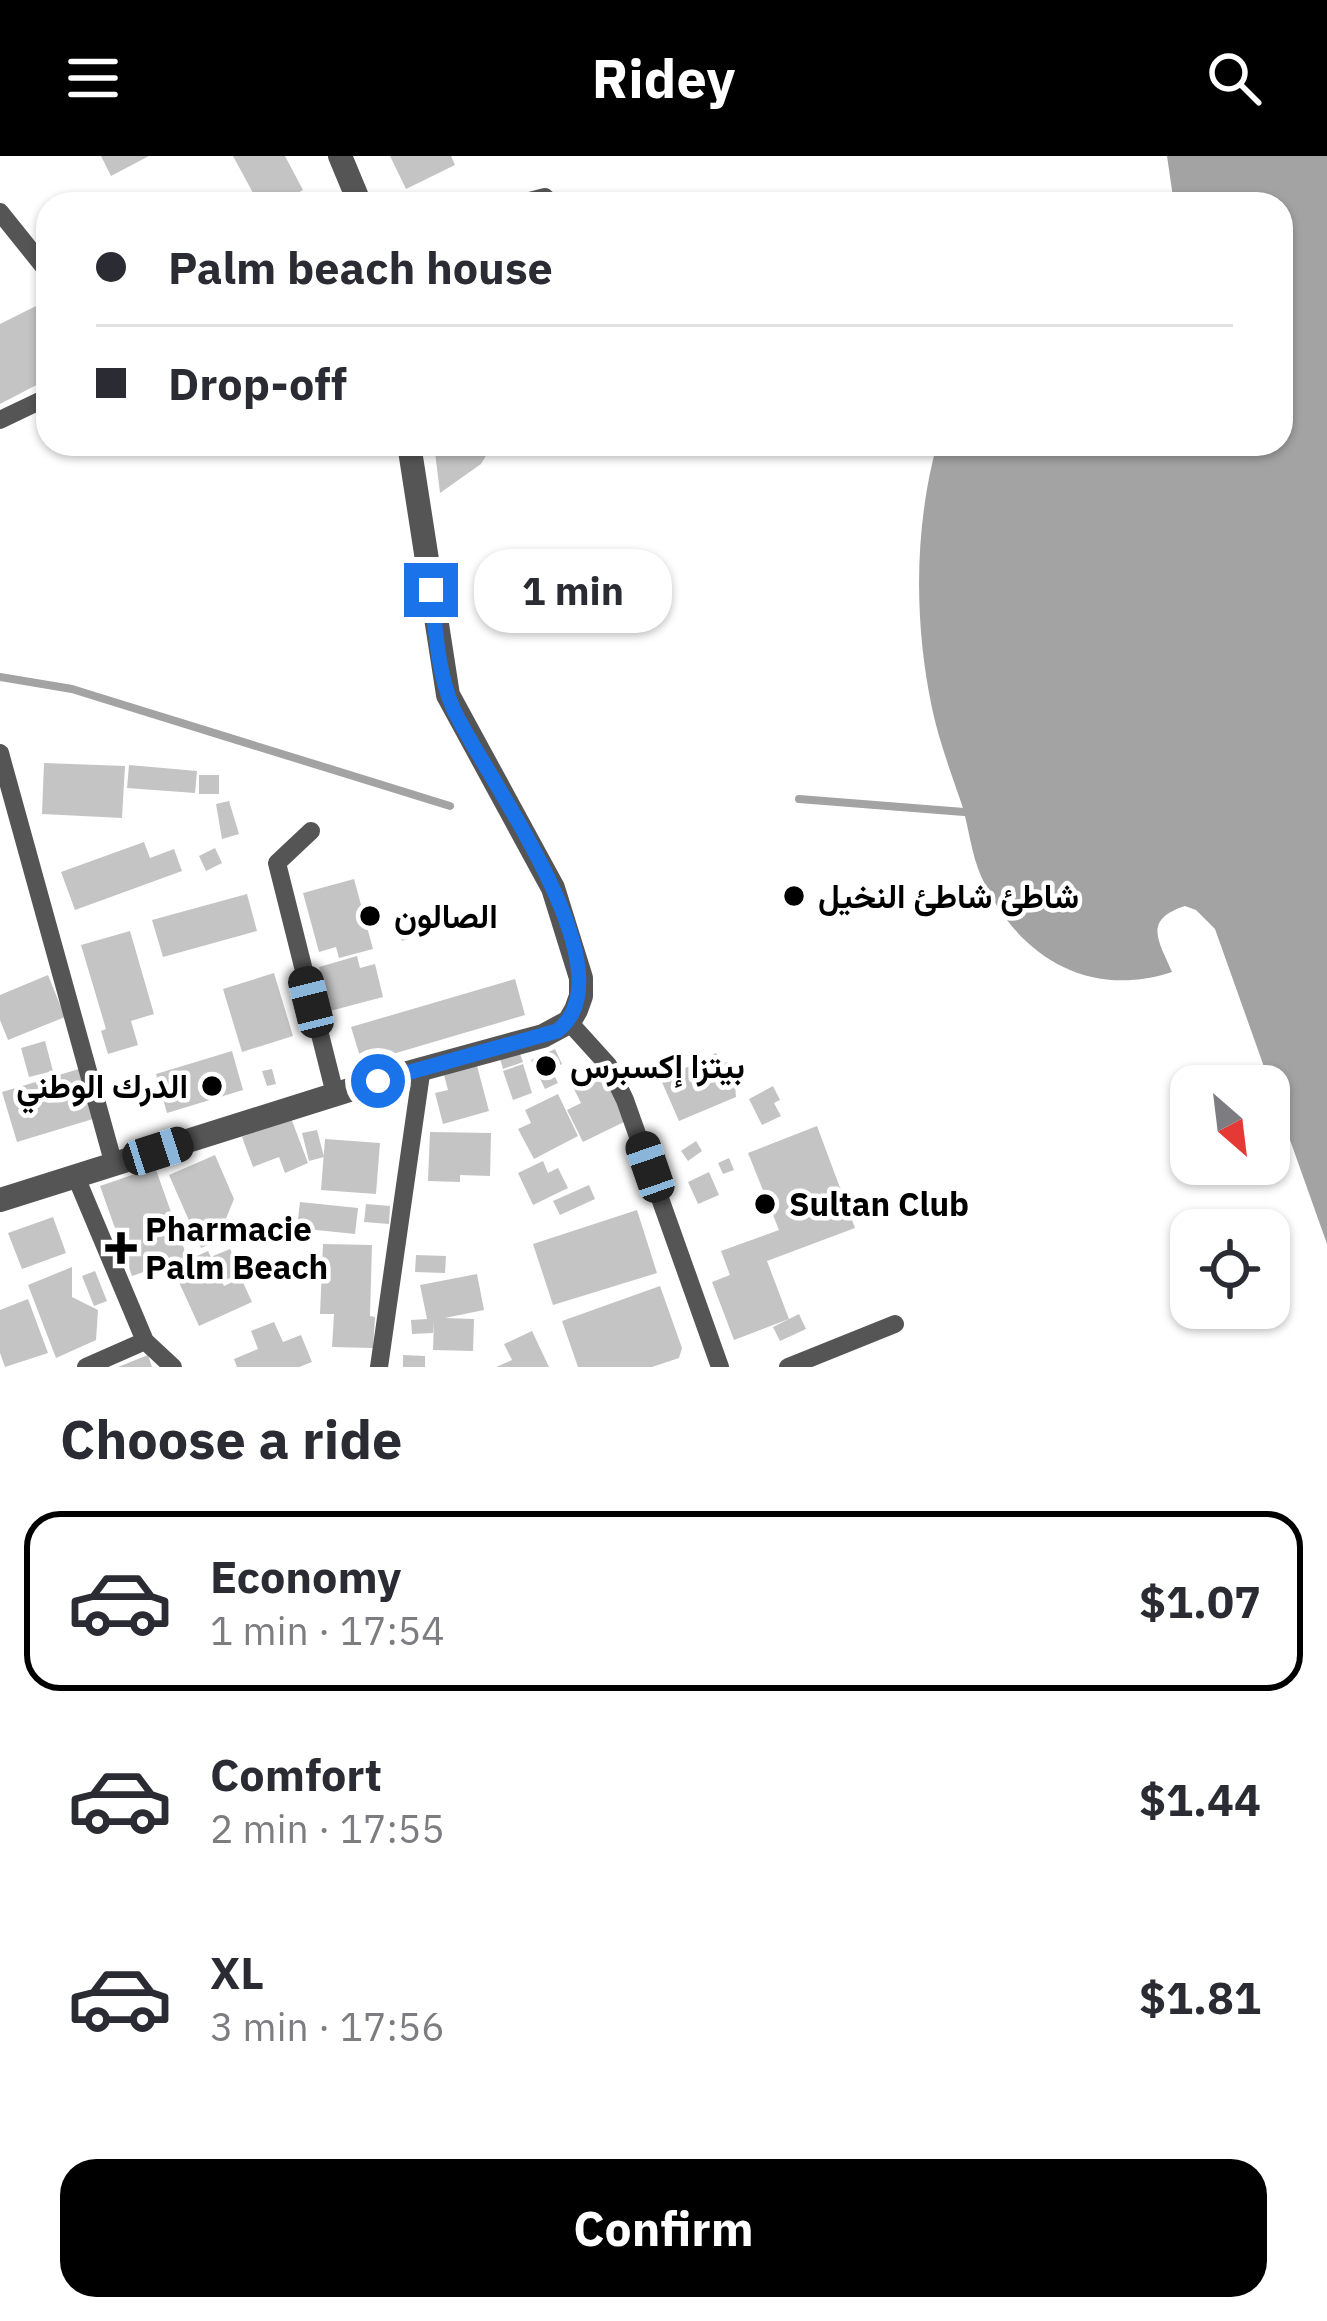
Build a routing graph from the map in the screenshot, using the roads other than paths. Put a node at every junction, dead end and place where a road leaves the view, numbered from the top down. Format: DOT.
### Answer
graph roads {
  1 [pos="340,156"];
  2 [pos="355,192"];
  3 [pos="0,212"];
  4 [pos="36,257"];
  5 [pos="36,403"];
  6 [pos="0,420"];
  7 [pos="412,456"];
  8 [pos="0,754"];
  9 [pos="311,831"];
  10 [pos="569,1022"];
  11 [pos="422,1067"];
  12 [pos="335,1094"];
  13 [pos="114,1166"];
  14 [pos="76,1177"];
  15 [pos="0,1200"];
  16 [pos="895,1324"];
  17 [pos="145,1341"];
  18 [pos="716,1365"];
  19 [pos="86,1367"];
  20 [pos="172,1367"];
  21 [pos="379,1367"];
  22 [pos="788,1367"];
  1 -- 2 [label="street"];
  3 -- 4 [label="street"];
  5 -- 6 [label="street"];
  7 -- 10 [label="street"];
  8 -- 13 [label="street"];
  9 -- 12 [label="street"];
  10 -- 11 [label="street"];
  10 -- 18 [label="street"];
  11 -- 12 [label="street"];
  11 -- 21 [label="street"];
  12 -- 13 [label="street"];
  13 -- 14 [label="street"];
  14 -- 15 [label="street"];
  14 -- 17 [label="street"];
  16 -- 22 [label="street"];
  17 -- 19 [label="street"];
  17 -- 20 [label="street"];
}
